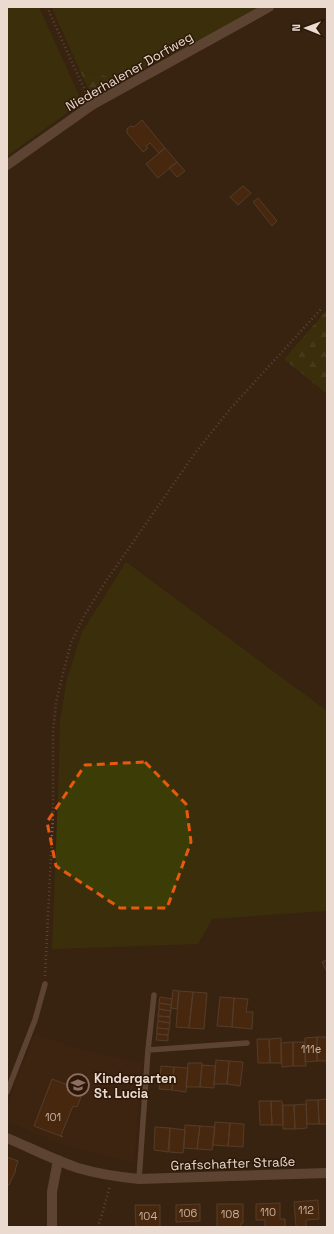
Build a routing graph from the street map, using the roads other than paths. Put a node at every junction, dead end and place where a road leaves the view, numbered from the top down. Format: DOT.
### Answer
graph roads {
  1 [pos="269,7"];
  2 [pos="7,165"];
  3 [pos="45,984"];
  4 [pos="154,995"];
  5 [pos="248,1043"];
  6 [pos="148,1050"];
  7 [pos="7,1092"];
  8 [pos="7,1138"];
  9 [pos="58,1160"];
  10 [pos="327,1173"];
  11 [pos="139,1179"];
  12 [pos="52,1227"];
  1 -- 2 [label="street, Niederhalener Dorfweg"];
  3 -- 7 [label="lane"];
  4 -- 6 [label="lane"];
  5 -- 6 [label="lane"];
  6 -- 11 [label="lane"];
  8 -- 9 [label="street, Grafschafter Straße"];
  9 -- 11 [label="street, Grafschafter Straße"];
  9 -- 12 [label="street"];
  10 -- 11 [label="street, Grafschafter Straße"];
}
